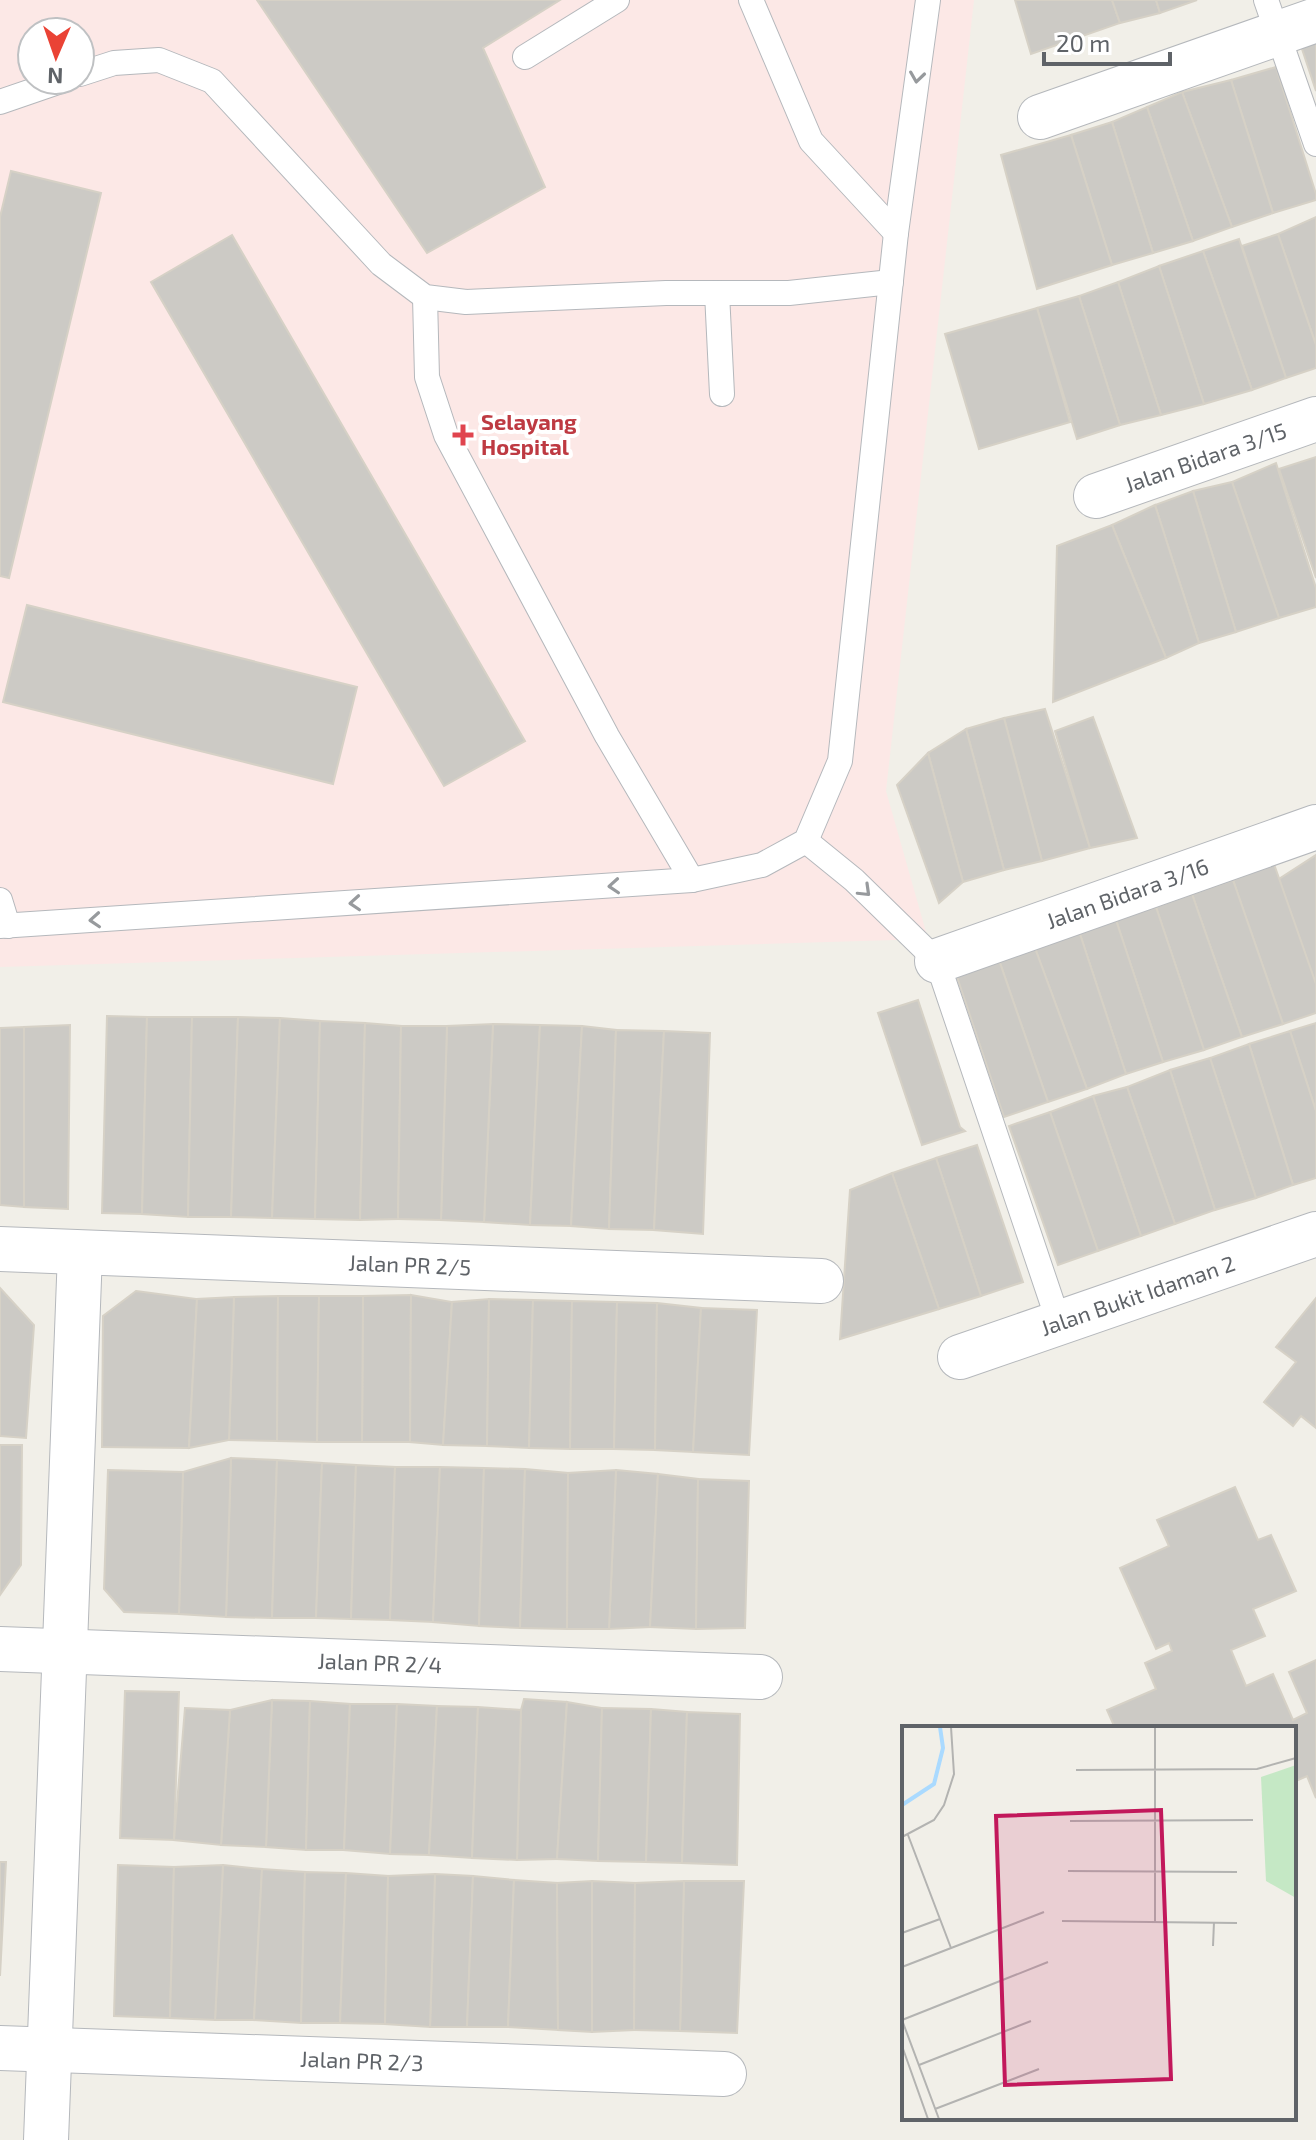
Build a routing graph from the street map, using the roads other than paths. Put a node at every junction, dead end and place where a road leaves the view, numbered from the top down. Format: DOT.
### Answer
graph roads {
  1 [pos="617,0"];
  2 [pos="751,0"];
  3 [pos="928,0"];
  4 [pos="1287,18"];
  5 [pos="525,57"];
  6 [pos="96,69"];
  7 [pos="1040,117"];
  8 [pos="1316,144"];
  9 [pos="896,233"];
  10 [pos="891,282"];
  11 [pos="717,293"];
  12 [pos="425,297"];
  13 [pos="722,394"];
  14 [pos="1316,419"];
  15 [pos="1096,496"];
  16 [pos="1316,827"];
  17 [pos="806,841"];
  18 [pos="692,880"];
  19 [pos="0,900"];
  20 [pos="4,926"];
  21 [pos="937,961"];
  22 [pos="1316,1234"];
  23 [pos="0,1249"];
  24 [pos="80,1253"];
  25 [pos="821,1281"];
  26 [pos="1059,1323"];
  27 [pos="960,1357"];
  28 [pos="0,1649"];
  29 [pos="65,1651"];
  30 [pos="760,1677"];
  31 [pos="0,2048"];
  32 [pos="50,2049"];
  33 [pos="724,2074"];
  34 [pos="46,2140"];
  1 -- 5 [label="lane"];
  2 -- 9 [label="lane"];
  3 -- 9 [label="lane, one-way"];
  4 -- 7 [label="street"];
  4 -- 8 [label="lane"];
  6 -- 12 [label="lane"];
  9 -- 10 [label="lane"];
  10 -- 11 [label="lane"];
  10 -- 17 [label="lane"];
  11 -- 12 [label="lane"];
  11 -- 13 [label="lane"];
  12 -- 18 [label="lane"];
  14 -- 15 [label="street, Jalan Bidara 3/15"];
  16 -- 21 [label="street, Jalan Bidara 3/16"];
  17 -- 18 [label="lane"];
  17 -- 21 [label="lane, one-way"];
  18 -- 20 [label="lane, one-way"];
  19 -- 20 [label="lane"];
  21 -- 26 [label="lane"];
  22 -- 26 [label="street, Jalan Bukit Idaman 2"];
  23 -- 24 [label="street, Jalan PR 2/5"];
  24 -- 25 [label="street, Jalan PR 2/5"];
  24 -- 29 [label="street"];
  26 -- 27 [label="street, Jalan Bukit Idaman 2"];
  28 -- 29 [label="street, Jalan PR 2/4"];
  29 -- 30 [label="street, Jalan PR 2/4"];
  29 -- 32 [label="street"];
  31 -- 32 [label="street, Jalan PR 2/3"];
  32 -- 33 [label="street, Jalan PR 2/3"];
  32 -- 34 [label="street"];
}
